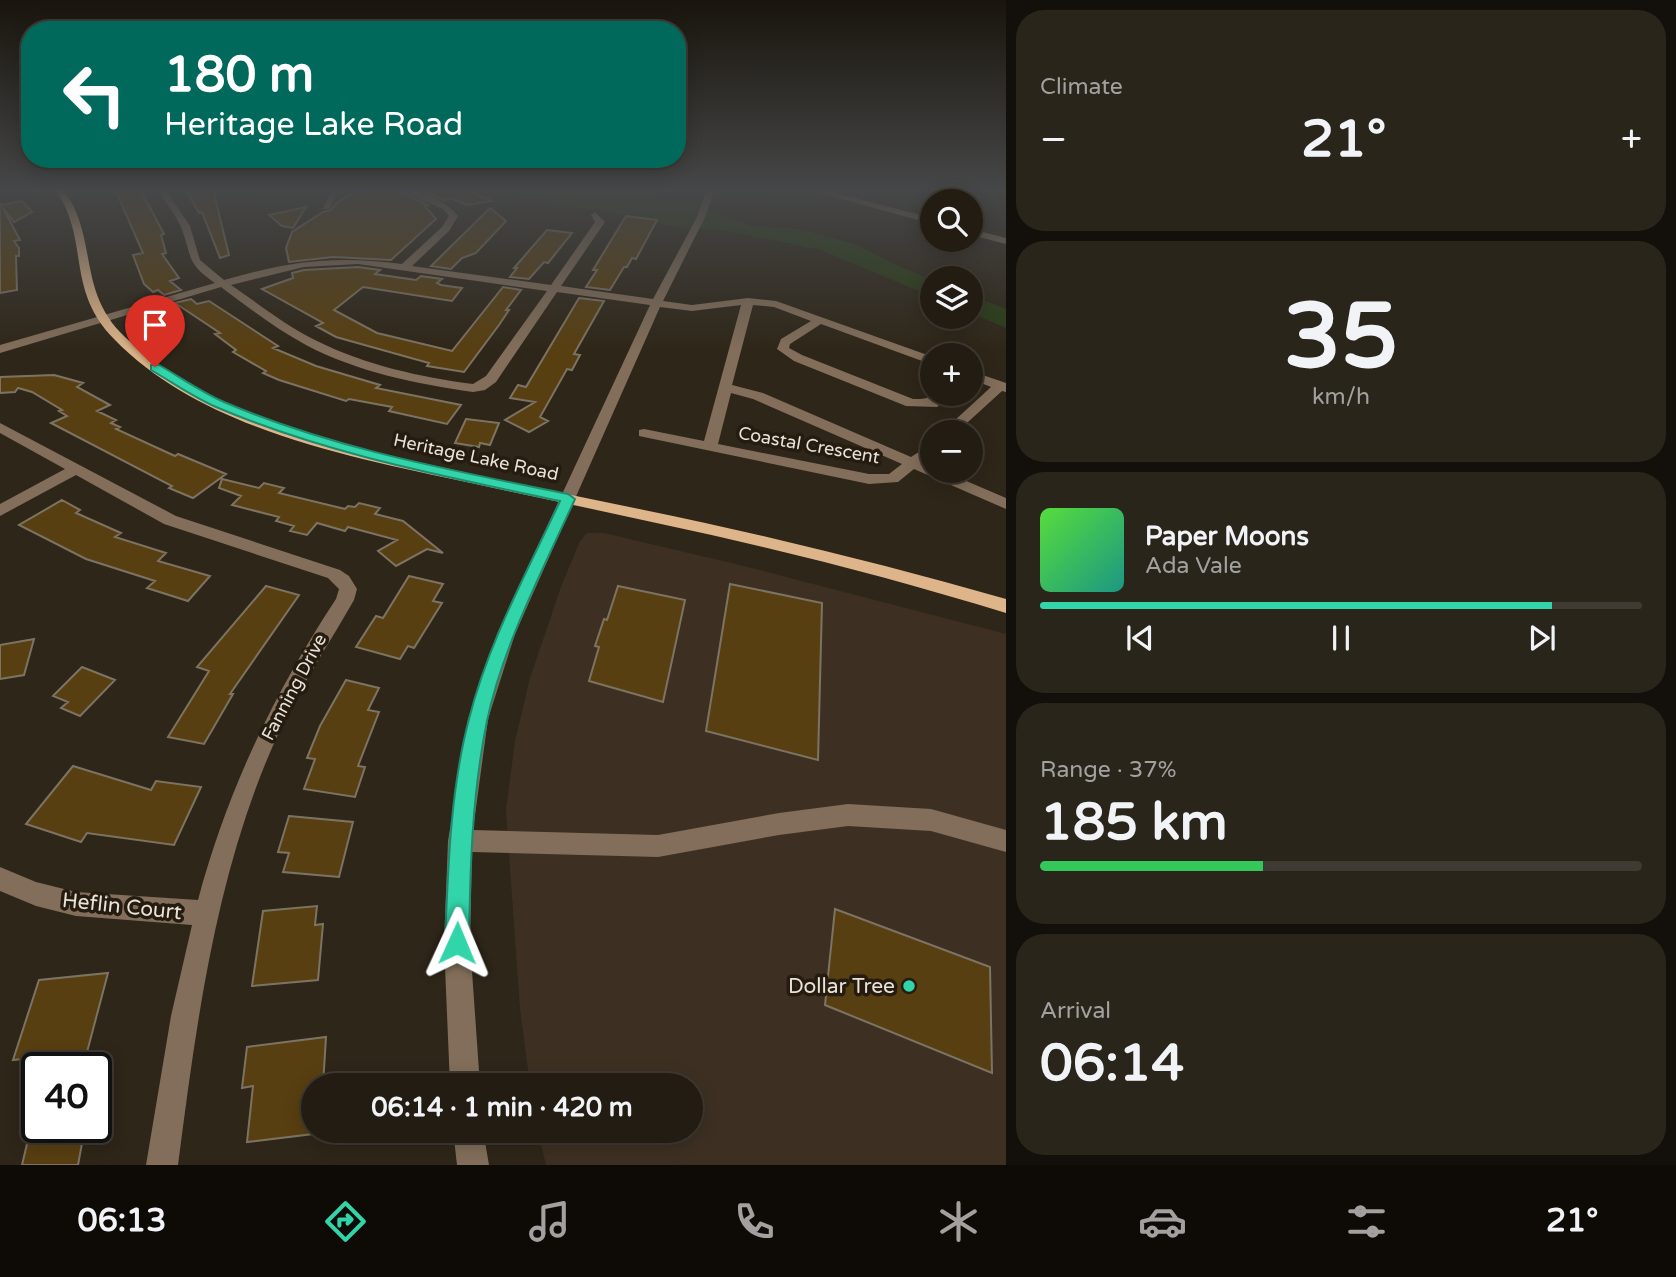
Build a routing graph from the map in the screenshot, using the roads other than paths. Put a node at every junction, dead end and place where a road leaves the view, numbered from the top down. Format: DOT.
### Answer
graph roads {
  1 [pos="79,243"];
  2 [pos="190,243"];
  3 [pos="430,243"];
  4 [pos="585,243"];
  5 [pos="687,243"];
  6 [pos="406,266"];
  7 [pos="223,283"];
  8 [pos="555,288"];
  9 [pos="748,302"];
  10 [pos="656,304"];
  11 [pos="103,318"];
  12 [pos="822,319"];
  13 [pos="0,349"];
  14 [pos="920,356"];
  15 [pos="983,380"];
  16 [pos="1003,387"];
  17 [pos="727,388"];
  18 [pos="920,403"];
  19 [pos="963,420"];
  20 [pos="0,427"];
  21 [pos="644,433"];
  22 [pos="710,447"];
  23 [pos="920,459"];
  24 [pos="915,463"];
  25 [pos="76,469"];
  26 [pos="568,499"];
  27 [pos="1006,503"];
  28 [pos="0,511"];
  29 [pos="1006,607"];
  30 [pos="460,841"];
  31 [pos="1006,841"];
  32 [pos="0,879"];
  33 [pos="205,913"];
  34 [pos="464,1073"];
  35 [pos="470,1143"];
  36 [pos="162,1165"];
  37 [pos="473,1165"];
  1 -- 11 [label="main road, Heritage Lake Road"];
  2 -- 7 [label="street"];
  3 -- 6 [label="street"];
  4 -- 8 [label="street"];
  5 -- 10 [label="street"];
  6 -- 7 [label="street"];
  6 -- 8 [label="street"];
  7 -- 8 [label="street"];
  7 -- 11 [label="street"];
  8 -- 10 [label="street"];
  9 -- 10 [label="street"];
  9 -- 12 [label="street"];
  9 -- 17 [label="street, Coastal Crescent"];
  10 -- 26 [label="street"];
  11 -- 13 [label="street"];
  11 -- 26 [label="main road, Heritage Lake Road"];
  12 -- 14 [label="street"];
  12 -- 18 [label="street"];
  15 -- 16 [label="street"];
  16 -- 19 [label="street"];
  17 -- 22 [label="street, Coastal Crescent"];
  17 -- 24 [label="street"];
  20 -- 25 [label="street, Fanning Drive"];
  21 -- 22 [label="street, Coastal Crescent"];
  22 -- 24 [label="street, Coastal Crescent"];
  23 -- 24 [label="street, Coastal Crescent"];
  24 -- 27 [label="street"];
  25 -- 28 [label="street"];
  25 -- 33 [label="street, Fanning Drive"];
  26 -- 29 [label="main road, Heritage Lake Road"];
  26 -- 30 [label="street"];
  30 -- 31 [label="street"];
  30 -- 34 [label="street"];
  32 -- 33 [label="street, Heflin Court"];
  33 -- 36 [label="street, Fanning Drive"];
  35 -- 37 [label="street"];
}
